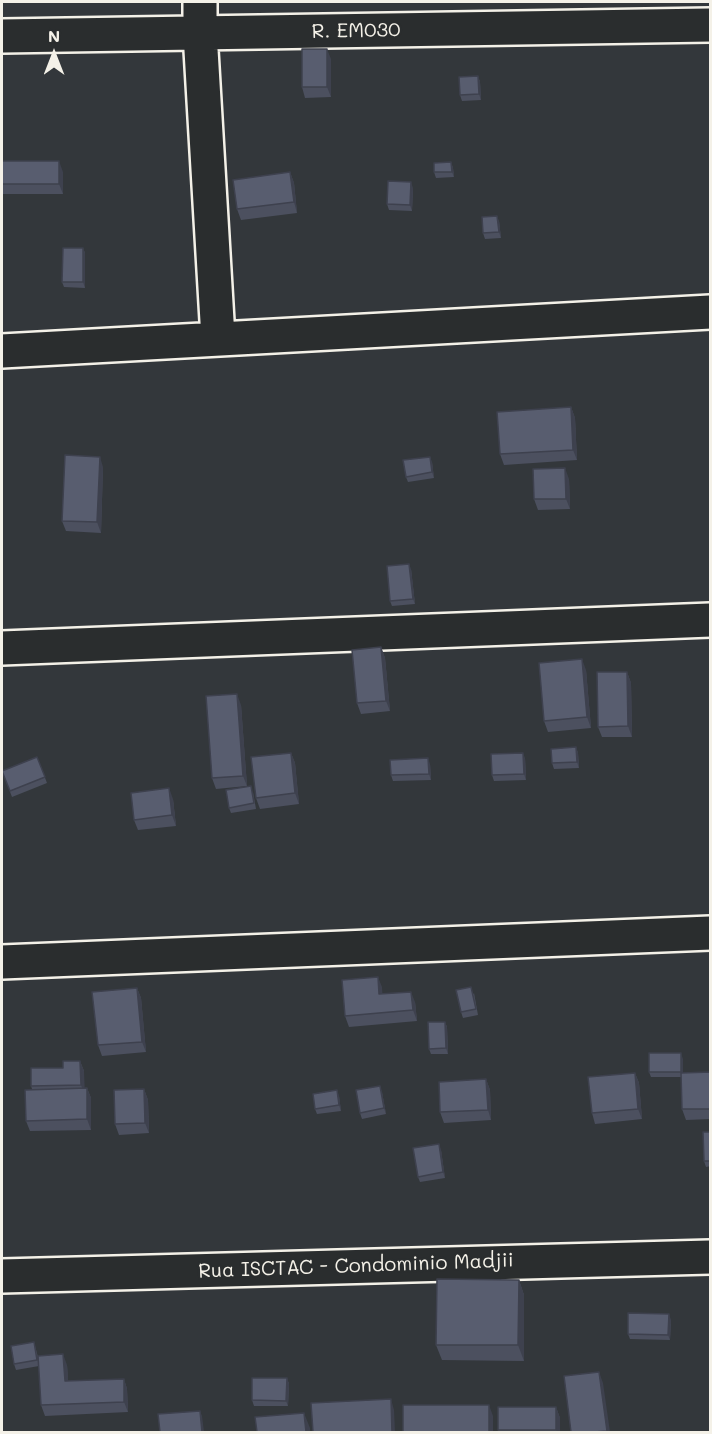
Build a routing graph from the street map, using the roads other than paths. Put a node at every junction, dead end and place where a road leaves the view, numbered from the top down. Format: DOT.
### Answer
graph roads {
  1 [pos="200,17"];
  2 [pos="711,25"];
  3 [pos="2,36"];
  4 [pos="711,312"];
  5 [pos="218,338"];
  6 [pos="2,351"];
  7 [pos="711,620"];
  8 [pos="2,648"];
  9 [pos="711,933"];
  10 [pos="2,962"];
  11 [pos="711,1257"];
  12 [pos="2,1276"];
  1 -- 2 [label="street, R. EM030"];
  1 -- 3 [label="street, R. EM030"];
  1 -- 5 [label="street"];
  4 -- 5 [label="street"];
  5 -- 6 [label="street"];
  7 -- 8 [label="street"];
  9 -- 10 [label="street"];
  11 -- 12 [label="street, Rua ISCTAC - Condominio Madjii"];
}
